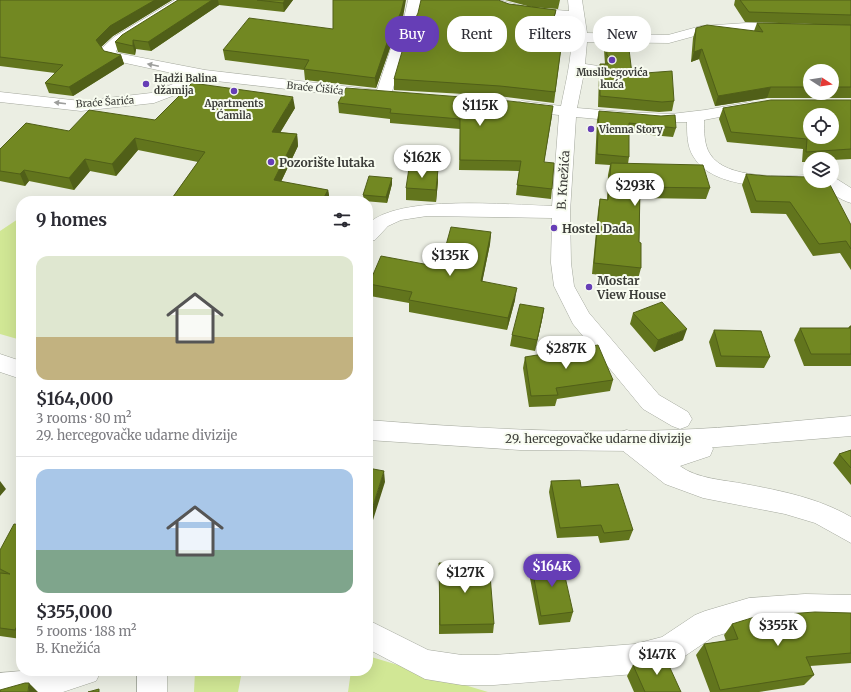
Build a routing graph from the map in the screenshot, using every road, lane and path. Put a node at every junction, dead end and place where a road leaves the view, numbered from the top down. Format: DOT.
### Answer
graph roads {
  1 [pos="415,0"];
  2 [pos="486,0"];
  3 [pos="574,0"];
  4 [pos="177,1"];
  5 [pos="577,16"];
  6 [pos="802,28"];
  7 [pos="585,37"];
  8 [pos="579,52"];
  9 [pos="577,68"];
  10 [pos="600,70"];
  11 [pos="205,75"];
  12 [pos="0,97"];
  13 [pos="507,104"];
  14 [pos="767,104"];
  15 [pos="568,111"];
  16 [pos="695,116"];
  17 [pos="851,179"];
  18 [pos="839,180"];
  19 [pos="803,181"];
  20 [pos="838,188"];
  21 [pos="851,197"];
  22 [pos="561,212"];
  23 [pos="373,230"];
  24 [pos="0,363"];
  25 [pos="16,368"];
  26 [pos="680,419"];
  27 [pos="851,426"];
  28 [pos="373,430"];
  29 [pos="627,440"];
  30 [pos="701,449"];
  31 [pos="851,531"];
  32 [pos="851,609"];
  33 [pos="373,637"];
  34 [pos="67,676"];
  35 [pos="152,676"];
  36 [pos="0,688"];
  37 [pos="152,692"];
  1 -- 11 [label="street, Braće Ćišića"];
  2 -- 5 [label="street"];
  3 -- 5 [label="street, B. Knežića"];
  11 -- 4 [label="street, Braće Ćišića, one-way"];
  6 -- 7 [label="street"];
  8 -- 9 [label="street, B. Knežića"];
  9 -- 10 [label="street"];
  9 -- 15 [label="street, B. Knežića"];
  11 -- 12 [label="street, Braće Šarića, one-way"];
  13 -- 15 [label="street"];
  14 -- 16 [label="street"];
  15 -- 16 [label="street"];
  15 -- 22 [label="street, B. Knežića"];
  16 -- 19 [label="street"];
  17 -- 18 [label="street"];
  20 -- 21 [label="street"];
  22 -- 23 [label="street"];
  22 -- 26 [label="street, B. Knežića"];
  24 -- 25 [label="street"];
  27 -- 29 [label="street, 29. hercegovačke udarne divizije"];
  28 -- 29 [label="street, 29. hercegovačke udarne divizije"];
  29 -- 30 [label="street"];
  29 -- 31 [label="street"];
  32 -- 33 [label="street"];
  34 -- 36 [label="street"];
  35 -- 37 [label="street"];
}
